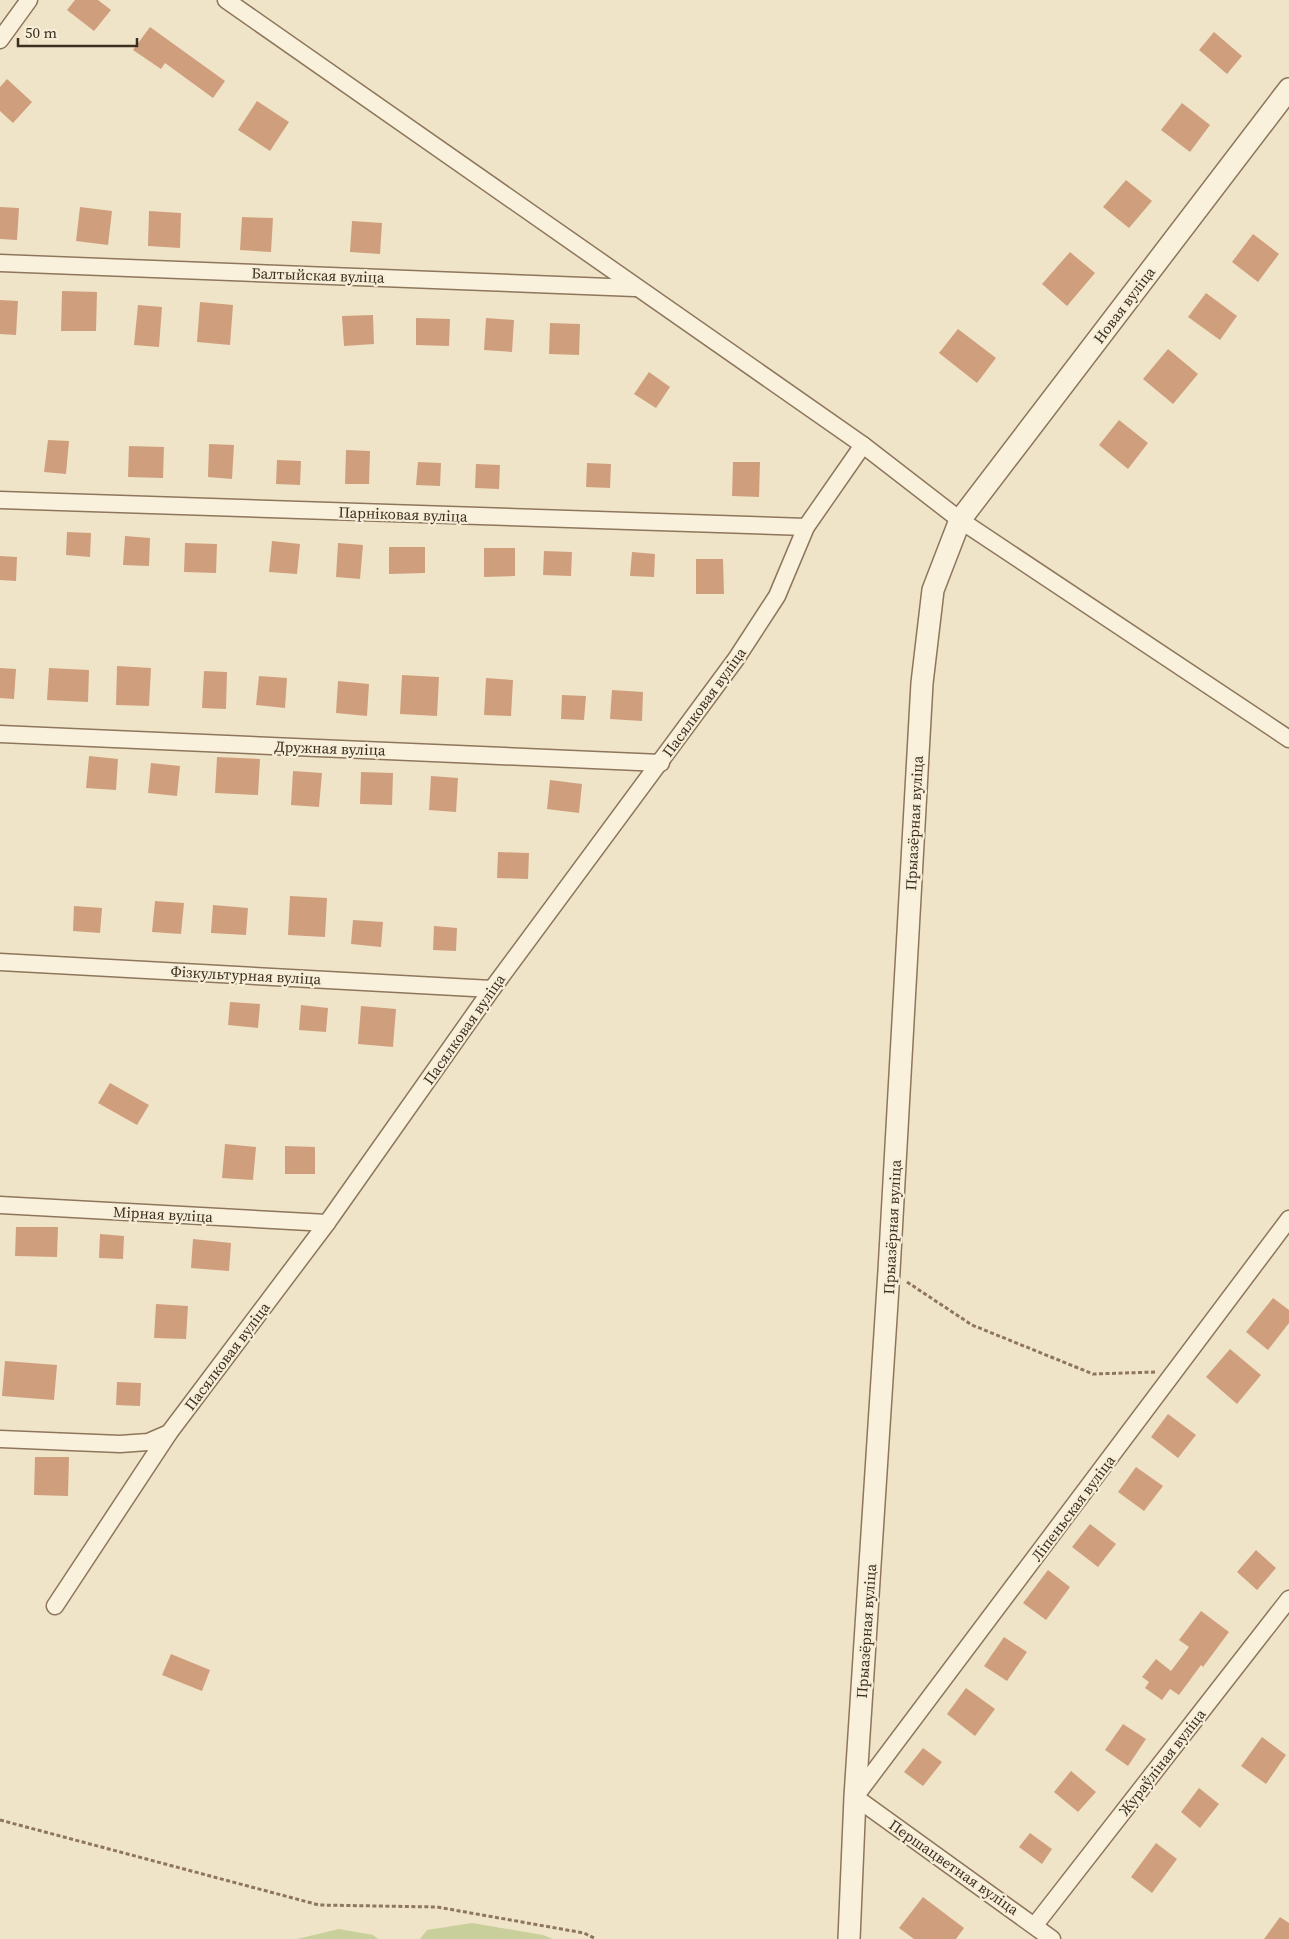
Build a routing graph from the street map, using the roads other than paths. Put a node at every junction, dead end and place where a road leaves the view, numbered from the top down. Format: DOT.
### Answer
graph roads {
  1 [pos="29,0"];
  2 [pos="226,0"];
  3 [pos="0,40"];
  4 [pos="1289,89"];
  5 [pos="0,263"];
  6 [pos="635,288"];
  7 [pos="863,445"];
  8 [pos="0,500"];
  9 [pos="960,520"];
  10 [pos="806,527"];
  11 [pos="0,734"];
  12 [pos="1289,739"];
  13 [pos="660,762"];
  14 [pos="0,962"];
  15 [pos="492,988"];
  16 [pos="0,1206"];
  17 [pos="1289,1219"];
  18 [pos="327,1223"];
  19 [pos="169,1433"];
  20 [pos="0,1439"];
  21 [pos="1289,1598"];
  22 [pos="55,1606"];
  23 [pos="855,1797"];
  24 [pos="1035,1925"];
  25 [pos="849,1939"];
  26 [pos="1052,1939"];
  1 -- 3 [label="street"];
  2 -- 6 [label="street"];
  4 -- 9 [label="street, Новая вуліца"];
  5 -- 6 [label="street, Балтыйская вуліца"];
  6 -- 7 [label="street"];
  7 -- 9 [label="street"];
  7 -- 10 [label="street, Пасялковая вуліца"];
  8 -- 10 [label="street, Парніковая вуліца"];
  9 -- 12 [label="street"];
  9 -- 23 [label="street, Прыазёрная вуліца"];
  10 -- 13 [label="street, Пасялковая вуліца"];
  11 -- 13 [label="street, Дружная вуліца"];
  13 -- 15 [label="street, Пасялковая вуліца"];
  14 -- 15 [label="street, Фізкультурная вуліца"];
  15 -- 18 [label="street, Пасялковая вуліца"];
  16 -- 18 [label="street, Мірная вуліца"];
  17 -- 23 [label="street, Ліпеньская вуліца"];
  18 -- 19 [label="street, Пасялковая вуліца"];
  19 -- 20 [label="street"];
  19 -- 22 [label="street, Пасялковая вуліца"];
  21 -- 24 [label="street, Жураўліная вуліца"];
  23 -- 24 [label="street, Першацветная вуліца"];
  23 -- 25 [label="street, Прыазёрная вуліца"];
  24 -- 26 [label="street, Першацветная вуліца"];
}
